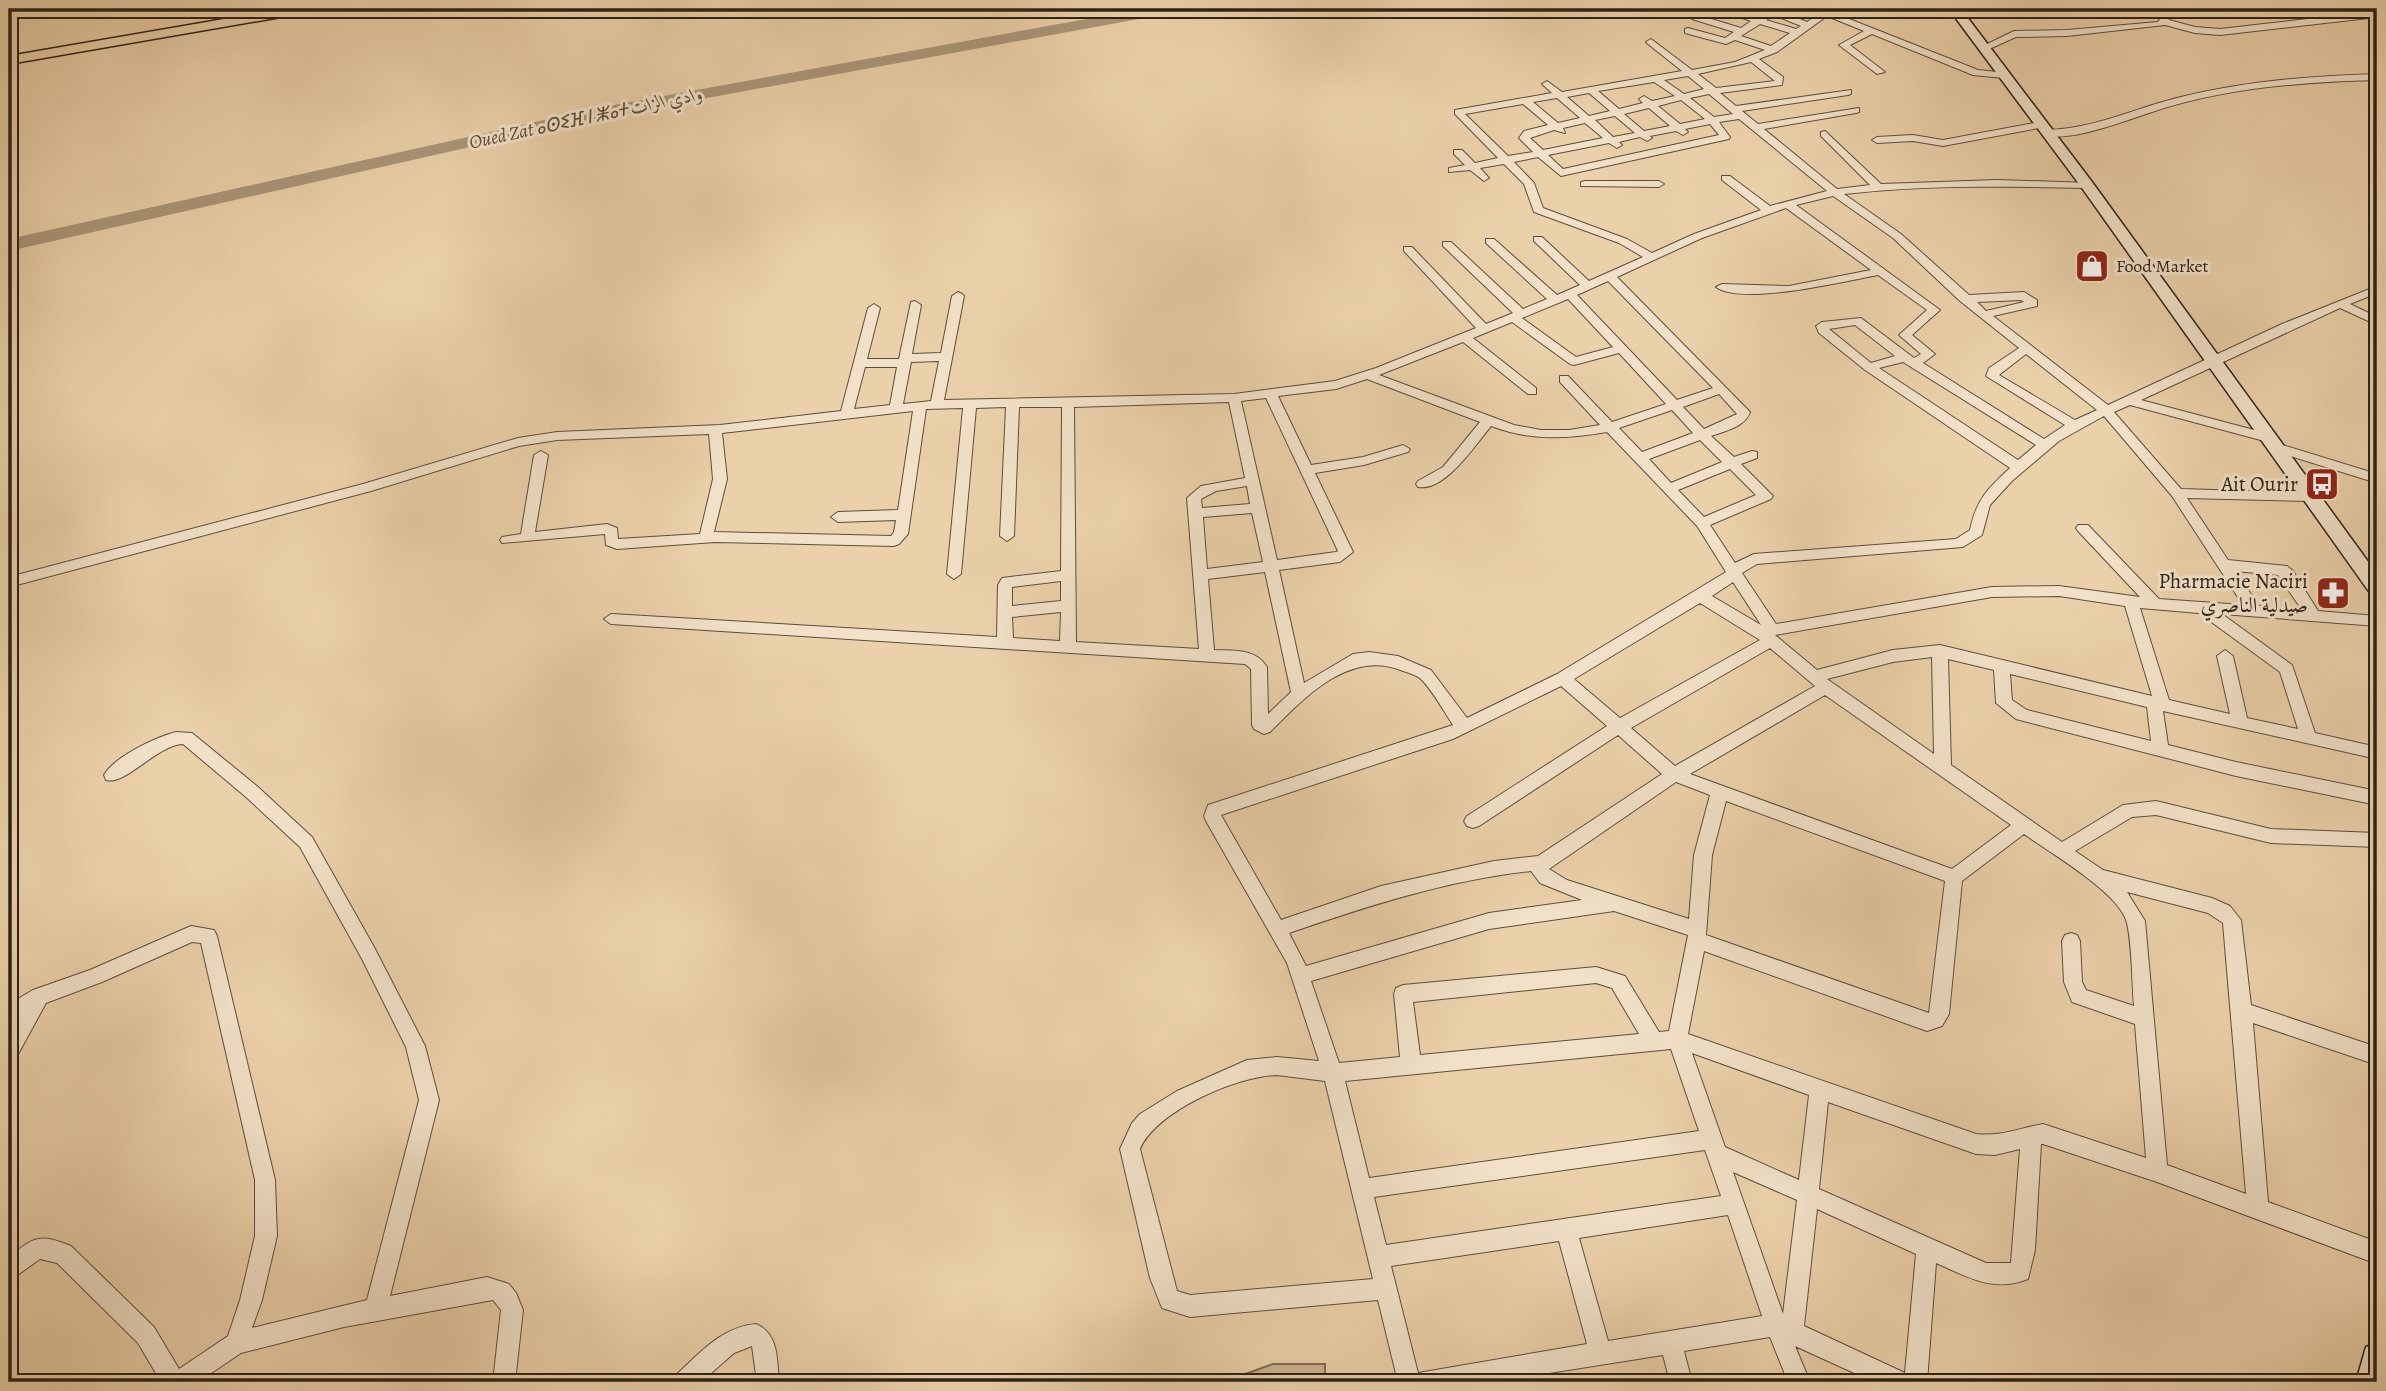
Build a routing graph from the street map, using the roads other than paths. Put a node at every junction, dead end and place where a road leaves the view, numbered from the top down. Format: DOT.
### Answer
graph roads {
  1 [pos="304,9"];
  2 [pos="1721,9"];
  3 [pos="1955,9"];
  4 [pos="2162,9"];
  5 [pos="1773,10"];
  6 [pos="1821,11"];
  7 [pos="2377,14"];
  8 [pos="1695,17"];
  9 [pos="1758,20"];
  10 [pos="2165,22"];
  11 [pos="1809,26"];
  12 [pos="1688,31"];
  13 [pos="1871,31"];
  14 [pos="1800,33"];
  15 [pos="1737,34"];
  16 [pos="1651,42"];
  17 [pos="1984,48"];
  18 [pos="1774,50"];
  19 [pos="1753,59"];
  20 [pos="9,60"];
  21 [pos="1880,72"];
  22 [pos="1690,73"];
  23 [pos="2004,75"];
  24 [pos="1740,76"];
  25 [pos="2377,77"];
  26 [pos="1656,79"];
  27 [pos="1781,81"];
  28 [pos="1547,84"];
  29 [pos="1626,85"];
  30 [pos="1591,90"];
  31 [pos="1714,91"];
  32 [pos="1848,92"];
  33 [pos="1560,95"];
  34 [pos="1681,96"];
  35 [pos="1807,98"];
  36 [pos="1525,100"];
  37 [pos="1773,103"];
  38 [pos="1650,104"];
  39 [pos="1856,110"];
  40 [pos="1618,112"];
  41 [pos="1739,112"];
  42 [pos="1830,115"];
  43 [pos="1587,119"];
  44 [pos="1711,121"];
  45 [pos="1796,121"];
  46 [pos="1555,126"];
  47 [pos="1677,127"];
  48 [pos="1759,127"];
  49 [pos="2043,129"];
  50 [pos="1643,134"];
  51 [pos="1825,134"];
  52 [pos="1612,140"];
  53 [pos="1877,140"];
  54 [pos="1696,145"];
  55 [pos="1577,147"];
  56 [pos="1458,152"];
  57 [pos="1662,152"];
  58 [pos="1541,154"];
  59 [pos="1632,158"];
  60 [pos="1507,160"];
  61 [pos="1615,162"];
  62 [pos="1472,166"];
  63 [pos="1597,166"];
  64 [pos="1453,170"];
  65 [pos="1726,177"];
  66 [pos="1484,178"];
  67 [pos="1585,184"];
  68 [pos="1622,184"];
  69 [pos="1659,184"];
  70 [pos="2087,185"];
  71 [pos="1878,187"];
  72 [pos="1836,192"];
  73 [pos="1787,204"];
  74 [pos="1768,209"];
  75 [pos="1538,239"];
  76 [pos="1490,240"];
  77 [pos="1447,244"];
  78 [pos="1408,249"];
  79 [pos="1652,257"];
  80 [pos="1882,271"];
  81 [pos="1610,276"];
  82 [pos="1588,286"];
  83 [pos="1722,287"];
  84 [pos="2377,289"];
  85 [pos="1570,294"];
  86 [pos="958,296"];
  87 [pos="1964,299"];
  88 [pos="1555,300"];
  89 [pos="2340,304"];
  90 [pos="915,305"];
  91 [pos="874,308"];
  92 [pos="1984,315"];
  93 [pos="1517,316"];
  94 [pos="2377,321"];
  95 [pos="1484,329"];
  96 [pos="1464,337"];
  97 [pos="2027,348"];
  98 [pos="1620,349"];
  99 [pos="946,357"];
  100 [pos="1910,360"];
  101 [pos="2212,360"];
  102 [pos="903,361"];
  103 [pos="860,363"];
  104 [pos="1869,367"];
  105 [pos="1367,375"];
  106 [pos="1564,379"];
  107 [pos="1722,389"];
  108 [pos="1532,391"];
  109 [pos="1270,394"];
  110 [pos="1234,398"];
  111 [pos="2130,401"];
  112 [pos="970,403"];
  113 [pos="1013,403"];
  114 [pos="1068,403"];
  115 [pos="937,404"];
  116 [pos="1673,405"];
  117 [pos="920,406"];
  118 [pos="896,408"];
  119 [pos="2106,410"];
  120 [pos="847,413"];
  121 [pos="1489,420"];
  122 [pos="2074,425"];
  123 [pos="1609,427"];
  124 [pos="715,429"];
  125 [pos="1702,435"];
  126 [pos="2272,443"];
  127 [pos="2045,445"];
  128 [pos="1403,449"];
  129 [pos="541,455"];
  130 [pos="1752,455"];
  131 [pos="1639,458"];
  132 [pos="1731,464"];
  133 [pos="2020,468"];
  134 [pos="1307,470"];
  135 [pos="2377,479"];
  136 [pos="1254,481"];
  137 [pos="1423,484"];
  138 [pos="1668,489"];
  139 [pos="2177,493"];
  140 [pos="2311,496"];
  141 [pos="1259,508"];
  142 [pos="1196,513"];
  143 [pos="904,515"];
  144 [pos="838,517"];
  145 [pos="1702,523"];
  146 [pos="2083,528"];
  147 [pos="1007,536"];
  148 [pos="527,538"];
  149 [pos="712,538"];
  150 [pos="507,540"];
  151 [pos="2224,565"];
  152 [pos="1272,568"];
  153 [pos="1735,573"];
  154 [pos="954,574"];
  155 [pos="1068,575"];
  156 [pos="1200,575"];
  157 [pos="9,582"];
  158 [pos="2377,588"];
  159 [pos="1699,595"];
  160 [pos="2131,602"];
  161 [pos="2154,603"];
  162 [pos="1068,606"];
  163 [pos="2202,607"];
  164 [pos="2254,611"];
  165 [pos="1005,612"];
  166 [pos="2313,616"];
  167 [pos="611,619"];
  168 [pos="2377,621"];
  169 [pos="1768,634"];
  170 [pos="1004,644"];
  171 [pos="1068,648"];
  172 [pos="1940,651"];
  173 [pos="1207,656"];
  174 [pos="2225,656"];
  175 [pos="2002,666"];
  176 [pos="1563,678"];
  177 [pos="1820,682"];
  178 [pos="1300,694"];
  179 [pos="2159,704"];
  180 [pos="2240,722"];
  181 [pos="1464,727"];
  182 [pos="1618,727"];
  183 [pos="2308,736"];
  184 [pos="2161,750"];
  185 [pos="2377,753"];
  186 [pos="1942,770"];
  187 [pos="112,775"];
  188 [pos="1674,775"];
  189 [pos="1720,791"];
  190 [pos="2377,798"];
  191 [pos="1473,821"];
  192 [pos="2024,825"];
  193 [pos="2377,840"];
  194 [pos="2061,851"];
  195 [pos="1541,863"];
  196 [pos="1954,877"];
  197 [pos="2100,878"];
  198 [pos="1616,904"];
  199 [pos="1277,929"];
  200 [pos="1697,935"];
  201 [pos="2071,941"];
  202 [pos="1300,976"];
  203 [pos="40,996"];
  204 [pos="2242,1011"];
  205 [pos="9,1014"];
  206 [pos="2144,1018"];
  207 [pos="1677,1039"];
  208 [pos="1654,1041"];
  209 [pos="9,1052"];
  210 [pos="2377,1055"];
  211 [pos="1411,1065"];
  212 [pos="1333,1073"];
  213 [pos="1820,1089"];
  214 [pos="2031,1135"];
  215 [pos="1714,1146"];
  216 [pos="2157,1172"];
  217 [pos="1360,1189"];
  218 [pos="1808,1195"];
  219 [pos="1734,1204"];
  220 [pos="2258,1210"];
  221 [pos="1566,1229"];
  222 [pos="1927,1248"];
  223 [pos="2377,1253"];
  224 [pos="1377,1257"];
  225 [pos="11,1262"];
  226 [pos="1385,1289"];
  227 [pos="376,1310"];
  228 [pos="1784,1329"];
  229 [pos="236,1343"];
  230 [pos="1671,1344"];
  231 [pos="1601,1354"];
  232 [pos="2377,1358"];
  233 [pos="1523,1375"];
  234 [pos="174,1382"];
  235 [pos="180,1382"];
  236 [pos="504,1382"];
  237 [pos="685,1382"];
  238 [pos="768,1382"];
  239 [pos="1409,1382"];
  240 [pos="1424,1382"];
  241 [pos="1681,1382"];
  242 [pos="1799,1382"];
  243 [pos="1899,1382"];
  244 [pos="1916,1382"];
  245 [pos="2371,1382"];
  1 -- 20 [label="main road"];
  2 -- 9 [label="street"];
  3 -- 17 [label="street"];
  4 -- 10 [label="street"];
  5 -- 9 [label="street"];
  5 -- 11 [label="street"];
  6 -- 11 [label="street"];
  6 -- 13 [label="street"];
  7 -- 10 [label="street"];
  8 -- 15 [label="street"];
  9 -- 14 [label="street"];
  9 -- 15 [label="street"];
  10 -- 17 [label="street"];
  11 -- 14 [label="street"];
  12 -- 15 [label="street"];
  13 -- 21 [label="street"];
  13 -- 23 [label="street"];
  14 -- 18 [label="street"];
  15 -- 18 [label="street"];
  16 -- 22 [label="street"];
  17 -- 23 [label="street"];
  18 -- 19 [label="street"];
  19 -- 24 [label="street"];
  19 -- 27 [label="street"];
  22 -- 24 [label="street"];
  22 -- 26 [label="street"];
  22 -- 31 [label="street"];
  23 -- 49 [label="street"];
  24 -- 27 [label="street"];
  24 -- 31 [label="street"];
  24 -- 37 [label="street"];
  25 -- 49 [label="street"];
  26 -- 29 [label="street"];
  26 -- 34 [label="street"];
  27 -- 35 [label="street"];
  28 -- 33 [label="street"];
  29 -- 30 [label="street"];
  29 -- 38 [label="street"];
  30 -- 33 [label="street"];
  30 -- 40 [label="street"];
  31 -- 34 [label="street"];
  31 -- 41 [label="street"];
  32 -- 35 [label="street"];
  33 -- 36 [label="street"];
  33 -- 43 [label="street"];
  34 -- 38 [label="street"];
  34 -- 44 [label="street"];
  35 -- 37 [label="street"];
  35 -- 42 [label="street"];
  36 -- 46 [label="street"];
  36 -- 60 [label="street"];
  37 -- 41 [label="street"];
  37 -- 45 [label="street"];
  38 -- 40 [label="street"];
  38 -- 47 [label="street"];
  39 -- 42 [label="street"];
  40 -- 43 [label="street"];
  40 -- 50 [label="street"];
  41 -- 44 [label="street"];
  41 -- 48 [label="street"];
  42 -- 45 [label="street"];
  43 -- 46 [label="street"];
  43 -- 52 [label="street"];
  44 -- 47 [label="street"];
  44 -- 54 [label="street"];
  45 -- 48 [label="street"];
  46 -- 55 [label="street"];
  46 -- 58 [label="street"];
  47 -- 50 [label="street"];
  47 -- 54 [label="street"];
  48 -- 72 [label="street"];
  49 -- 53 [label="street"];
  49 -- 70 [label="street"];
  50 -- 52 [label="street"];
  50 -- 57 [label="street"];
  51 -- 71 [label="street"];
  52 -- 55 [label="street"];
  52 -- 59 [label="street"];
  54 -- 57 [label="street"];
  55 -- 58 [label="street"];
  55 -- 63 [label="street"];
  56 -- 62 [label="street"];
  57 -- 59 [label="street"];
  58 -- 60 [label="street"];
  58 -- 63 [label="street"];
  59 -- 61 [label="street"];
  60 -- 62 [label="street"];
  60 -- 79 [label="street"];
  61 -- 63 [label="street"];
  61 -- 68 [label="street"];
  62 -- 64 [label="street"];
  62 -- 66 [label="street"];
  65 -- 74 [label="street"];
  67 -- 68 [label="street"];
  68 -- 69 [label="street"];
  70 -- 71 [label="street"];
  70 -- 101 [label="street"];
  71 -- 72 [label="street"];
  72 -- 73 [label="street"];
  72 -- 87 [label="street"];
  73 -- 74 [label="street"];
  73 -- 80 [label="street"];
  74 -- 79 [label="street"];
  75 -- 82 [label="street"];
  76 -- 88 [label="street"];
  77 -- 93 [label="street"];
  78 -- 95 [label="street"];
  79 -- 81 [label="street"];
  80 -- 83 [label="street"];
  80 -- 100 [label="street"];
  81 -- 82 [label="street"];
  81 -- 107 [label="street"];
  82 -- 85 [label="street"];
  84 -- 89 [label="street"];
  85 -- 88 [label="street"];
  85 -- 98 [label="street"];
  86 -- 99 [label="street"];
  87 -- 92 [label="street"];
  87 -- 92 [label="street"];
  88 -- 93 [label="street"];
  89 -- 94 [label="street"];
  89 -- 101 [label="street"];
  90 -- 102 [label="street"];
  91 -- 103 [label="street"];
  92 -- 97 [label="street"];
  93 -- 95 [label="street"];
  93 -- 98 [label="street"];
  95 -- 96 [label="street"];
  96 -- 105 [label="street"];
  96 -- 108 [label="street"];
  97 -- 119 [label="street"];
  97 -- 122 [label="street"];
  98 -- 116 [label="street"];
  99 -- 102 [label="street"];
  99 -- 115 [label="street"];
  100 -- 104 [label="street"];
  100 -- 104 [label="street"];
  100 -- 127 [label="street"];
  101 -- 111 [label="street"];
  101 -- 126 [label="street"];
  102 -- 103 [label="street"];
  102 -- 118 [label="street"];
  103 -- 120 [label="street"];
  104 -- 133 [label="street"];
  105 -- 109 [label="street"];
  105 -- 121 [label="street"];
  106 -- 123 [label="street"];
  107 -- 116 [label="street"];
  107 -- 125 [label="street"];
  109 -- 110 [label="street"];
  109 -- 134 [label="street"];
  110 -- 114 [label="street"];
  110 -- 136 [label="street"];
  111 -- 119 [label="street"];
  111 -- 126 [label="street"];
  112 -- 113 [label="street"];
  112 -- 115 [label="street"];
  112 -- 154 [label="street"];
  113 -- 114 [label="street"];
  113 -- 147 [label="street"];
  114 -- 155 [label="street"];
  115 -- 117 [label="street"];
  116 -- 123 [label="street"];
  116 -- 125 [label="street"];
  117 -- 118 [label="street"];
  117 -- 143 [label="street"];
  118 -- 120 [label="street"];
  119 -- 122 [label="street"];
  119 -- 139 [label="street"];
  120 -- 124 [label="street"];
  121 -- 123 [label="street"];
  121 -- 137 [label="street"];
  122 -- 127 [label="street"];
  123 -- 131 [label="street"];
  124 -- 149 [label="street"];
  124 -- 157 [label="street"];
  125 -- 131 [label="street"];
  125 -- 132 [label="street"];
  126 -- 135 [label="street"];
  126 -- 140 [label="street"];
  127 -- 133 [label="street"];
  128 -- 134 [label="street"];
  129 -- 148 [label="street"];
  130 -- 132 [label="street"];
  131 -- 138 [label="street"];
  132 -- 138 [label="street"];
  132 -- 145 [label="street"];
  133 -- 153 [label="street"];
  134 -- 152 [label="street"];
  136 -- 141 [label="street"];
  136 -- 142 [label="street"];
  138 -- 145 [label="street"];
  139 -- 140 [label="street"];
  139 -- 151 [label="street"];
  140 -- 158 [label="street"];
  141 -- 142 [label="street"];
  141 -- 152 [label="street"];
  142 -- 156 [label="street"];
  143 -- 144 [label="street"];
  143 -- 149 [label="street"];
  145 -- 153 [label="street"];
  146 -- 161 [label="street"];
  148 -- 149 [label="street"];
  148 -- 150 [label="street"];
  151 -- 164 [label="street"];
  151 -- 166 [label="street"];
  152 -- 156 [label="street"];
  152 -- 178 [label="street"];
  153 -- 159 [label="street"];
  153 -- 169 [label="street"];
  155 -- 162 [label="street"];
  155 -- 165 [label="street"];
  156 -- 173 [label="street"];
  159 -- 169 [label="street"];
  159 -- 176 [label="street"];
  160 -- 161 [label="street"];
  160 -- 169 [label="street"];
  160 -- 179 [label="street"];
  161 -- 163 [label="street"];
  162 -- 165 [label="street"];
  162 -- 171 [label="street"];
  163 -- 164 [label="street"];
  163 -- 183 [label="street"];
  164 -- 166 [label="street"];
  165 -- 170 [label="street"];
  166 -- 168 [label="street"];
  167 -- 170 [label="street"];
  169 -- 177 [label="street"];
  169 -- 182 [label="street"];
  170 -- 171 [label="street"];
  171 -- 173 [label="street"];
  172 -- 175 [label="street"];
  172 -- 177 [label="street"];
  172 -- 186 [label="street"];
  173 -- 178 [label="street"];
  174 -- 180 [label="street"];
  175 -- 179 [label="street"];
  175 -- 184 [label="street"];
  176 -- 181 [label="street"];
  176 -- 182 [label="street"];
  177 -- 186 [label="street"];
  177 -- 188 [label="street"];
  178 -- 181 [label="street"];
  179 -- 180 [label="street"];
  179 -- 184 [label="street"];
  180 -- 183 [label="street"];
  181 -- 199 [label="street"];
  182 -- 188 [label="street"];
  182 -- 191 [label="street"];
  183 -- 185 [label="street"];
  184 -- 190 [label="street"];
  186 -- 192 [label="street"];
  187 -- 227 [label="street"];
  188 -- 189 [label="street"];
  188 -- 195 [label="street"];
  189 -- 196 [label="street"];
  189 -- 200 [label="street"];
  192 -- 194 [label="street"];
  192 -- 196 [label="street"];
  193 -- 194 [label="street"];
  194 -- 197 [label="street"];
  195 -- 198 [label="street"];
  195 -- 199 [label="street"];
  196 -- 200 [label="street"];
  197 -- 204 [label="street"];
  197 -- 206 [label="street"];
  198 -- 200 [label="street"];
  198 -- 202 [label="street"];
  199 -- 202 [label="street"];
  200 -- 207 [label="street"];
  201 -- 206 [label="street"];
  202 -- 212 [label="street"];
  203 -- 205 [label="street"];
  203 -- 209 [label="street"];
  203 -- 229 [label="street"];
  204 -- 210 [label="street"];
  204 -- 220 [label="street"];
  206 -- 216 [label="street"];
  207 -- 208 [label="street"];
  207 -- 213 [label="street"];
  207 -- 215 [label="street"];
  208 -- 211 [label="street"];
  208 -- 211 [label="street"];
  211 -- 212 [label="street"];
  212 -- 217 [label="street"];
  212 -- 226 [label="street"];
  213 -- 214 [label="street"];
  213 -- 218 [label="street"];
  214 -- 216 [label="street"];
  214 -- 222 [label="street"];
  215 -- 217 [label="street"];
  215 -- 218 [label="street"];
  215 -- 219 [label="street"];
  216 -- 220 [label="street"];
  217 -- 224 [label="street"];
  218 -- 222 [label="street"];
  218 -- 228 [label="street"];
  219 -- 221 [label="street"];
  219 -- 228 [label="street"];
  220 -- 223 [label="street"];
  221 -- 224 [label="street"];
  221 -- 231 [label="street"];
  222 -- 244 [label="street"];
  224 -- 226 [label="street"];
  225 -- 234 [label="street"];
  226 -- 239 [label="street"];
  227 -- 229 [label="street"];
  227 -- 236 [label="street"];
  228 -- 230 [label="street"];
  228 -- 242 [label="street"];
  228 -- 243 [label="street"];
  229 -- 235 [label="street"];
  230 -- 231 [label="street"];
  230 -- 241 [label="street"];
  231 -- 233 [label="street"];
  232 -- 245 [label="street"];
  233 -- 240 [label="street"];
  237 -- 238 [label="street"];
}
